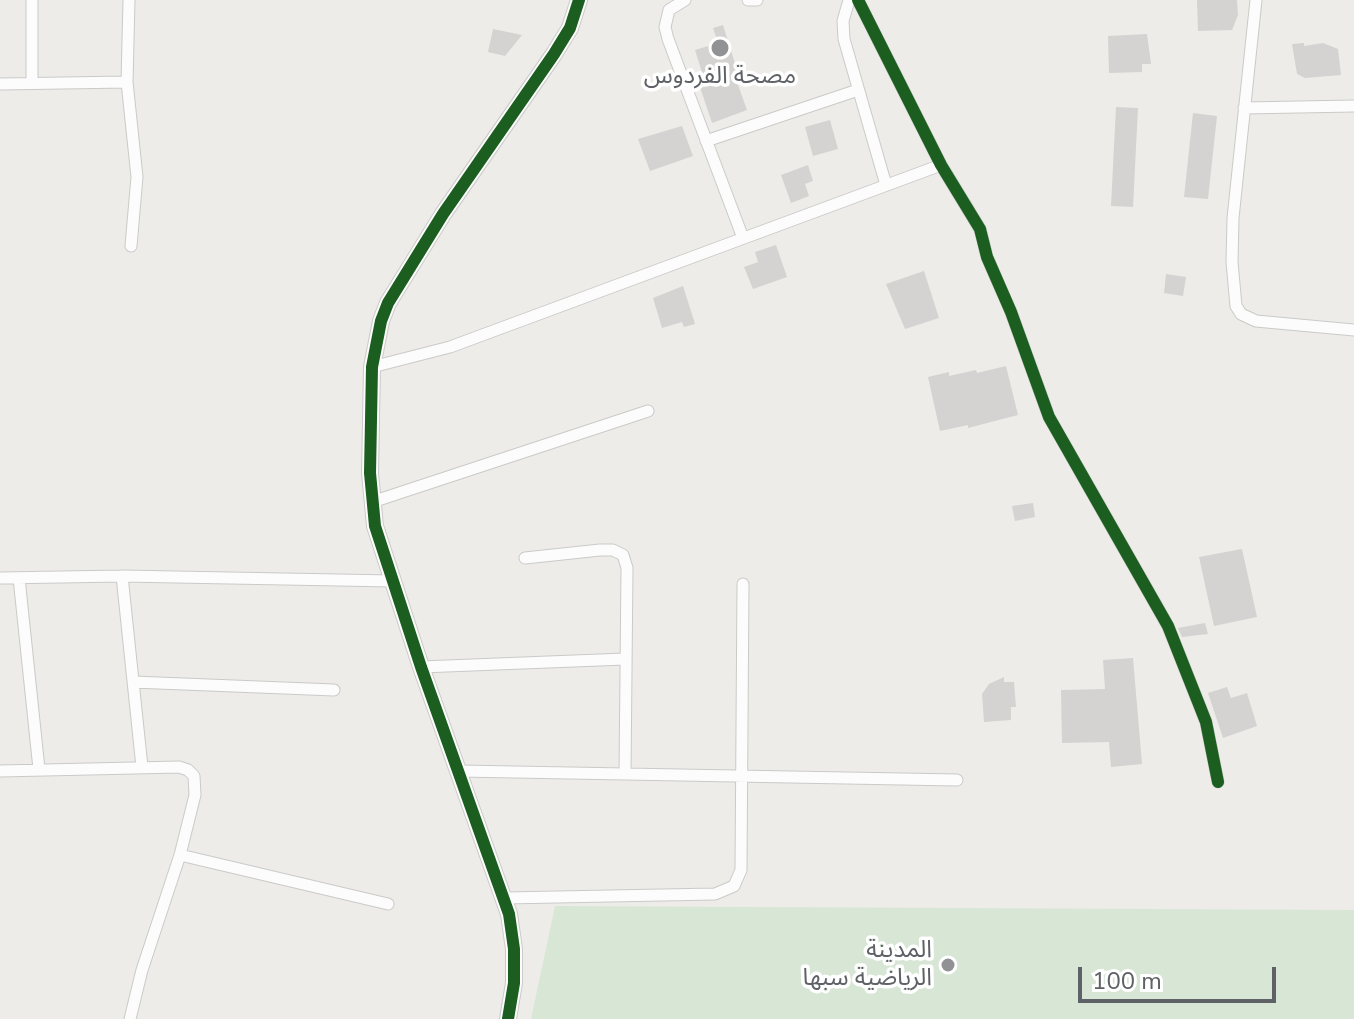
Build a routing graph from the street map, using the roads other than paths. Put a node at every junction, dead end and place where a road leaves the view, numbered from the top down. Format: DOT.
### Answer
graph roads {
  1 [pos="32,0"];
  2 [pos="129,0"];
  3 [pos="579,0"];
  4 [pos="685,0"];
  5 [pos="748,0"];
  6 [pos="757,0"];
  7 [pos="849,0"];
  8 [pos="858,0"];
  9 [pos="1256,0"];
  10 [pos="127,82"];
  11 [pos="32,83"];
  12 [pos="0,84"];
  13 [pos="858,90"];
  14 [pos="1354,106"];
  15 [pos="1244,108"];
  16 [pos="706,141"];
  17 [pos="941,165"];
  18 [pos="886,185"];
  19 [pos="743,238"];
  20 [pos="131,246"];
  21 [pos="1354,330"];
  22 [pos="372,367"];
  23 [pos="648,411"];
  24 [pos="372,502"];
  25 [pos="525,558"];
  26 [pos="122,576"];
  27 [pos="0,578"];
  28 [pos="19,578"];
  29 [pos="392,581"];
  30 [pos="743,584"];
  31 [pos="625,659"];
  32 [pos="421,667"];
  33 [pos="133,682"];
  34 [pos="334,690"];
  35 [pos="142,767"];
  36 [pos="39,769"];
  37 [pos="0,771"];
  38 [pos="459,771"];
  39 [pos="625,774"];
  40 [pos="742,775"];
  41 [pos="957,780"];
  42 [pos="1218,782"];
  43 [pos="180,855"];
  44 [pos="504,898"];
  45 [pos="388,904"];
  46 [pos="130,1019"];
  47 [pos="508,1019"];
  1 -- 11 [label="street"];
  2 -- 10 [label="street"];
  3 -- 22 [label="street"];
  4 -- 16 [label="street"];
  5 -- 6 [label="street"];
  7 -- 13 [label="street"];
  8 -- 17 [label="street"];
  9 -- 15 [label="street"];
  10 -- 11 [label="street"];
  10 -- 20 [label="street"];
  11 -- 12 [label="street"];
  13 -- 16 [label="street"];
  13 -- 18 [label="street"];
  14 -- 15 [label="street"];
  15 -- 21 [label="street"];
  16 -- 19 [label="street"];
  17 -- 18 [label="street"];
  17 -- 42 [label="street"];
  18 -- 19 [label="street"];
  19 -- 22 [label="street"];
  22 -- 24 [label="street"];
  23 -- 24 [label="street"];
  24 -- 29 [label="street"];
  25 -- 31 [label="street"];
  26 -- 28 [label="street"];
  26 -- 29 [label="street"];
  26 -- 33 [label="street"];
  27 -- 28 [label="street"];
  28 -- 36 [label="street"];
  29 -- 32 [label="street"];
  30 -- 40 [label="street"];
  31 -- 32 [label="street"];
  31 -- 39 [label="street"];
  32 -- 38 [label="street"];
  33 -- 34 [label="street"];
  33 -- 35 [label="street"];
  35 -- 36 [label="street"];
  35 -- 43 [label="street"];
  36 -- 37 [label="street"];
  38 -- 39 [label="street"];
  38 -- 44 [label="street"];
  39 -- 40 [label="street"];
  40 -- 41 [label="street"];
  40 -- 44 [label="street"];
  43 -- 45 [label="street"];
  43 -- 46 [label="street"];
  44 -- 47 [label="street"];
}
